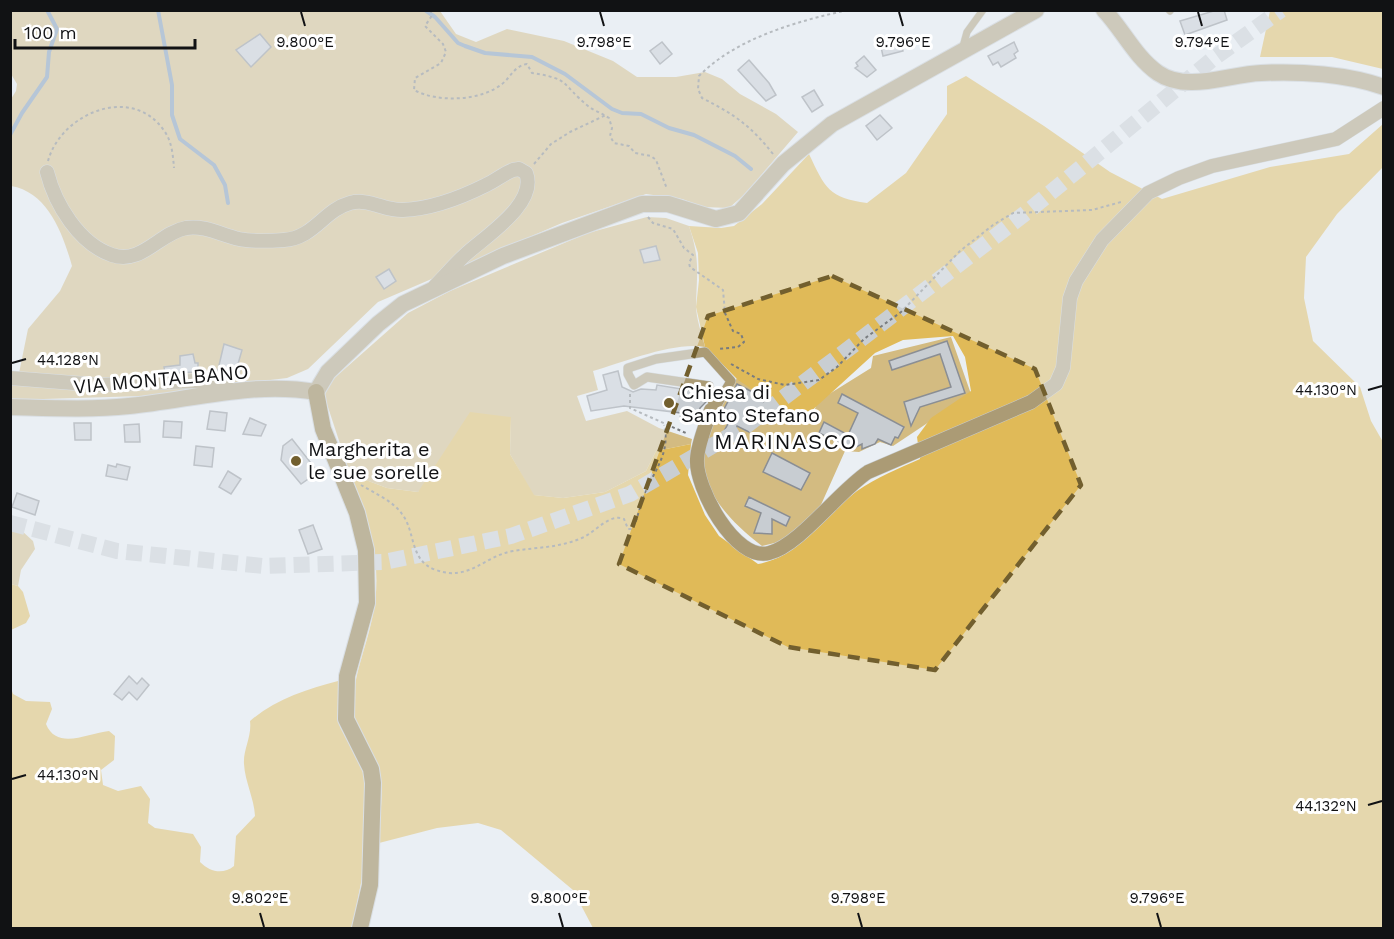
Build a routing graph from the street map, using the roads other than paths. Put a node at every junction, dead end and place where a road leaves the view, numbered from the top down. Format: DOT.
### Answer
graph roads {
  1 [pos="983,10"];
  2 [pos="1036,10"];
  3 [pos="1104,10"];
  4 [pos="962,50"];
  5 [pos="1383,87"];
  6 [pos="1383,108"];
  7 [pos="47,172"];
  8 [pos="435,286"];
  9 [pos="10,378"];
  10 [pos="634,385"];
  11 [pos="235,392"];
  12 [pos="316,392"];
  13 [pos="10,407"];
  14 [pos="711,410"];
  15 [pos="360,928"];
  1 -- 4 [label="lane"];
  2 -- 4 [label="street"];
  3 -- 5 [label="street"];
  4 -- 8 [label="street"];
  6 -- 14 [label="street"];
  7 -- 8 [label="street"];
  8 -- 12 [label="street"];
  9 -- 11 [label="street"];
  10 -- 10 [label="street"];
  11 -- 12 [label="street, VIA MONTALBANO"];
  11 -- 13 [label="street, VIA MONTALBANO"];
  12 -- 15 [label="main road"];
}
